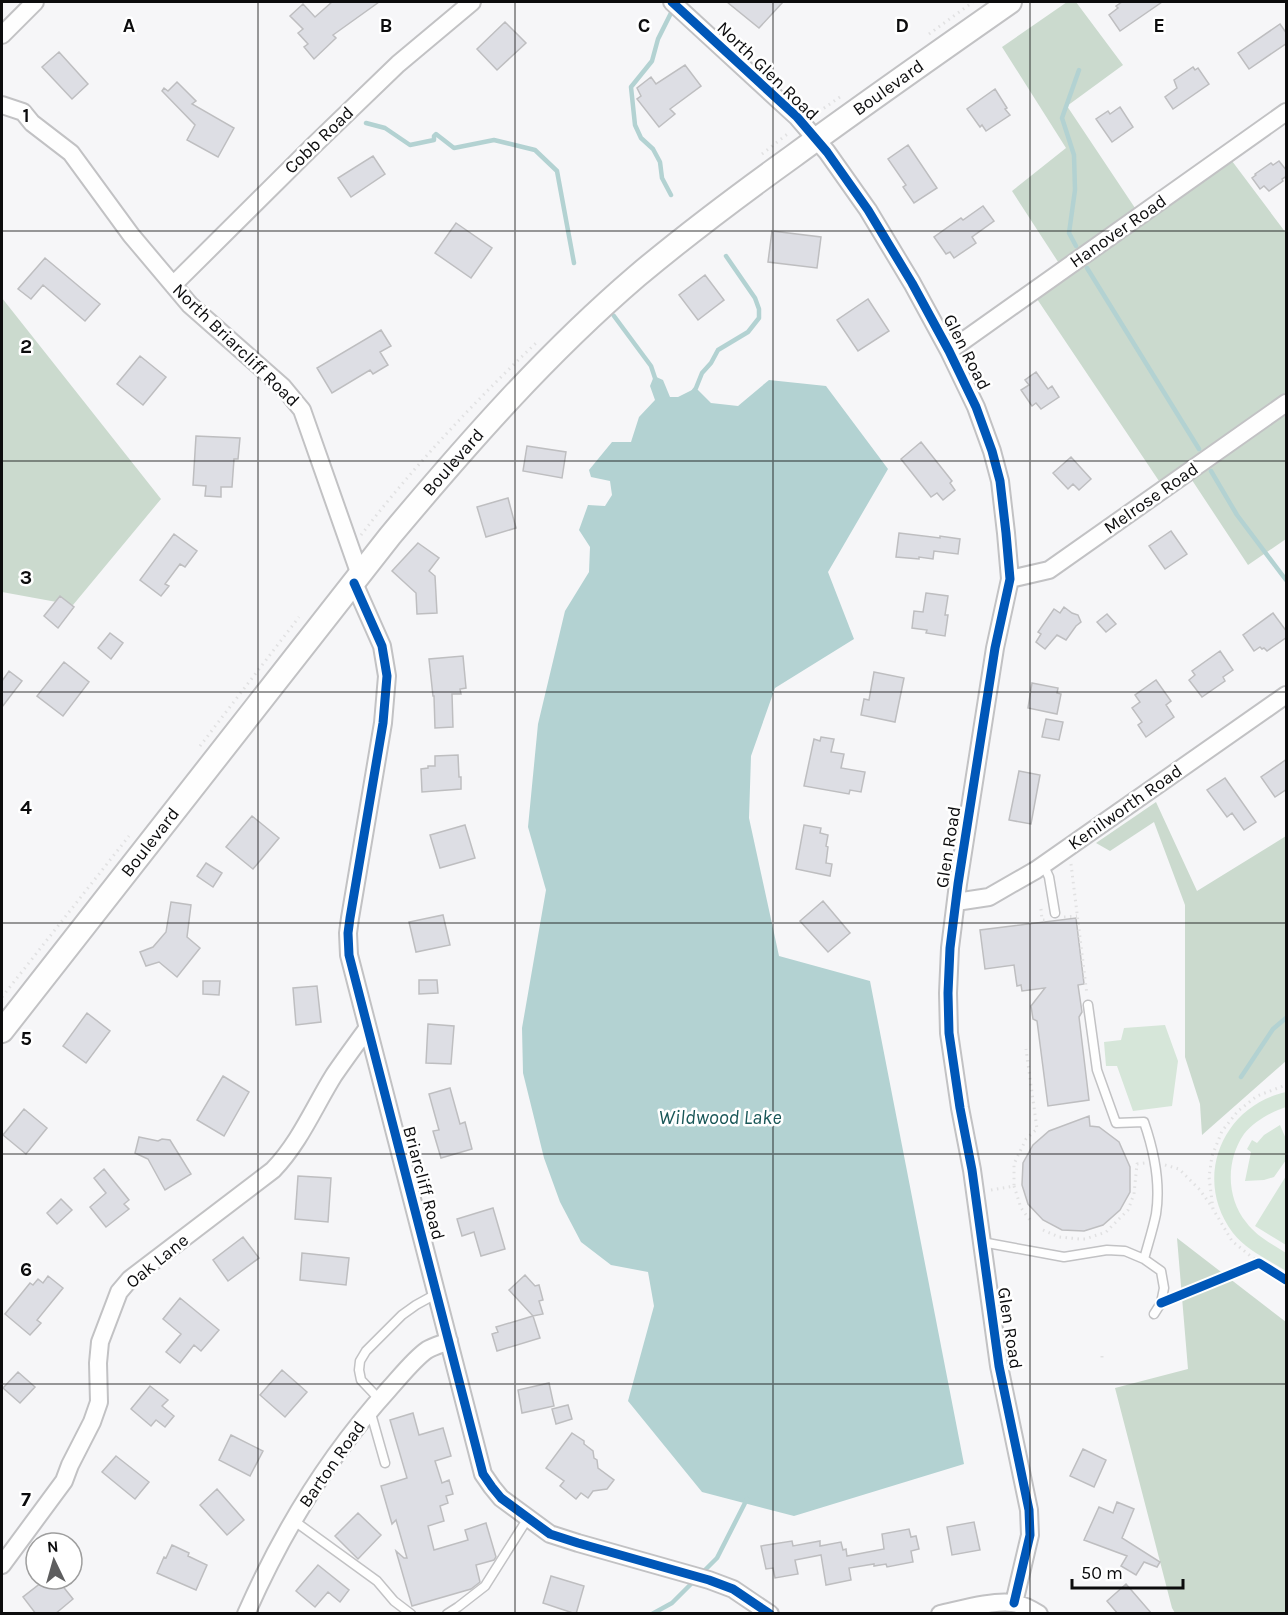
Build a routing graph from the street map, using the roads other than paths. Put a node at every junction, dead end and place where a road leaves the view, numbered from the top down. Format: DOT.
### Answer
graph roads {
  1 [pos="35,2"];
  2 [pos="472,2"];
  3 [pos="672,2"];
  4 [pos="1010,2"];
  5 [pos="2,35"];
  6 [pos="2,105"];
  7 [pos="1287,112"];
  8 [pos="815,140"];
  9 [pos="173,285"];
  10 [pos="949,351"];
  11 [pos="1287,403"];
  12 [pos="357,579"];
  13 [pos="1010,579"];
  14 [pos="1287,695"];
  15 [pos="1043,864"];
  16 [pos="956,902"];
  17 [pos="1055,913"];
  18 [pos="1088,1005"];
  19 [pos="367,1029"];
  20 [pos="2,1031"];
  21 [pos="982,1242"];
  22 [pos="1144,1259"];
  23 [pos="436,1294"];
  24 [pos="1154,1314"];
  25 [pos="448,1341"];
  26 [pos="375,1405"];
  27 [pos="385,1463"];
  28 [pos="528,1518"];
  29 [pos="293,1520"];
  30 [pos="2,1565"];
  31 [pos="1014,1603"];
  32 [pos="246,1614"];
  33 [pos="411,1614"];
  34 [pos="447,1614"];
  35 [pos="770,1614"];
  36 [pos="940,1614"];
  37 [pos="1039,1614"];
  1 -- 5 [label="street"];
  2 -- 9 [label="street, Cobb Road"];
  3 -- 8 [label="street, North Glen Road"];
  4 -- 8 [label="main road, Boulevard"];
  6 -- 9 [label="street, North Briarcliff Road"];
  7 -- 10 [label="street, Hanover Road"];
  8 -- 10 [label="street, Glen Road"];
  8 -- 12 [label="main road, Boulevard"];
  9 -- 12 [label="street, North Briarcliff Road"];
  10 -- 13 [label="street, Glen Road"];
  11 -- 13 [label="street, Melrose Road"];
  12 -- 19 [label="street, Briarcliff Road"];
  12 -- 20 [label="main road, Boulevard"];
  13 -- 16 [label="street, Glen Road"];
  14 -- 15 [label="street, Kenilworth Road"];
  15 -- 16 [label="street, Kenilworth Road"];
  15 -- 17 [label="lane"];
  16 -- 21 [label="street, Glen Road"];
  18 -- 22 [label="lane"];
  19 -- 23 [label="street, Briarcliff Road"];
  19 -- 30 [label="street, Oak Lane"];
  21 -- 22 [label="lane"];
  21 -- 31 [label="street, Glen Road"];
  22 -- 24 [label="lane"];
  23 -- 25 [label="street, Briarcliff Road"];
  23 -- 26 [label="lane"];
  25 -- 26 [label="street, Barton Road"];
  25 -- 28 [label="street, Briarcliff Road"];
  26 -- 27 [label="lane"];
  26 -- 29 [label="street, Barton Road"];
  28 -- 34 [label="lane"];
  28 -- 35 [label="street, Briarcliff Road"];
  29 -- 32 [label="street, Barton Road"];
  29 -- 33 [label="lane"];
  31 -- 36 [label="street"];
  31 -- 37 [label="street"];
}
